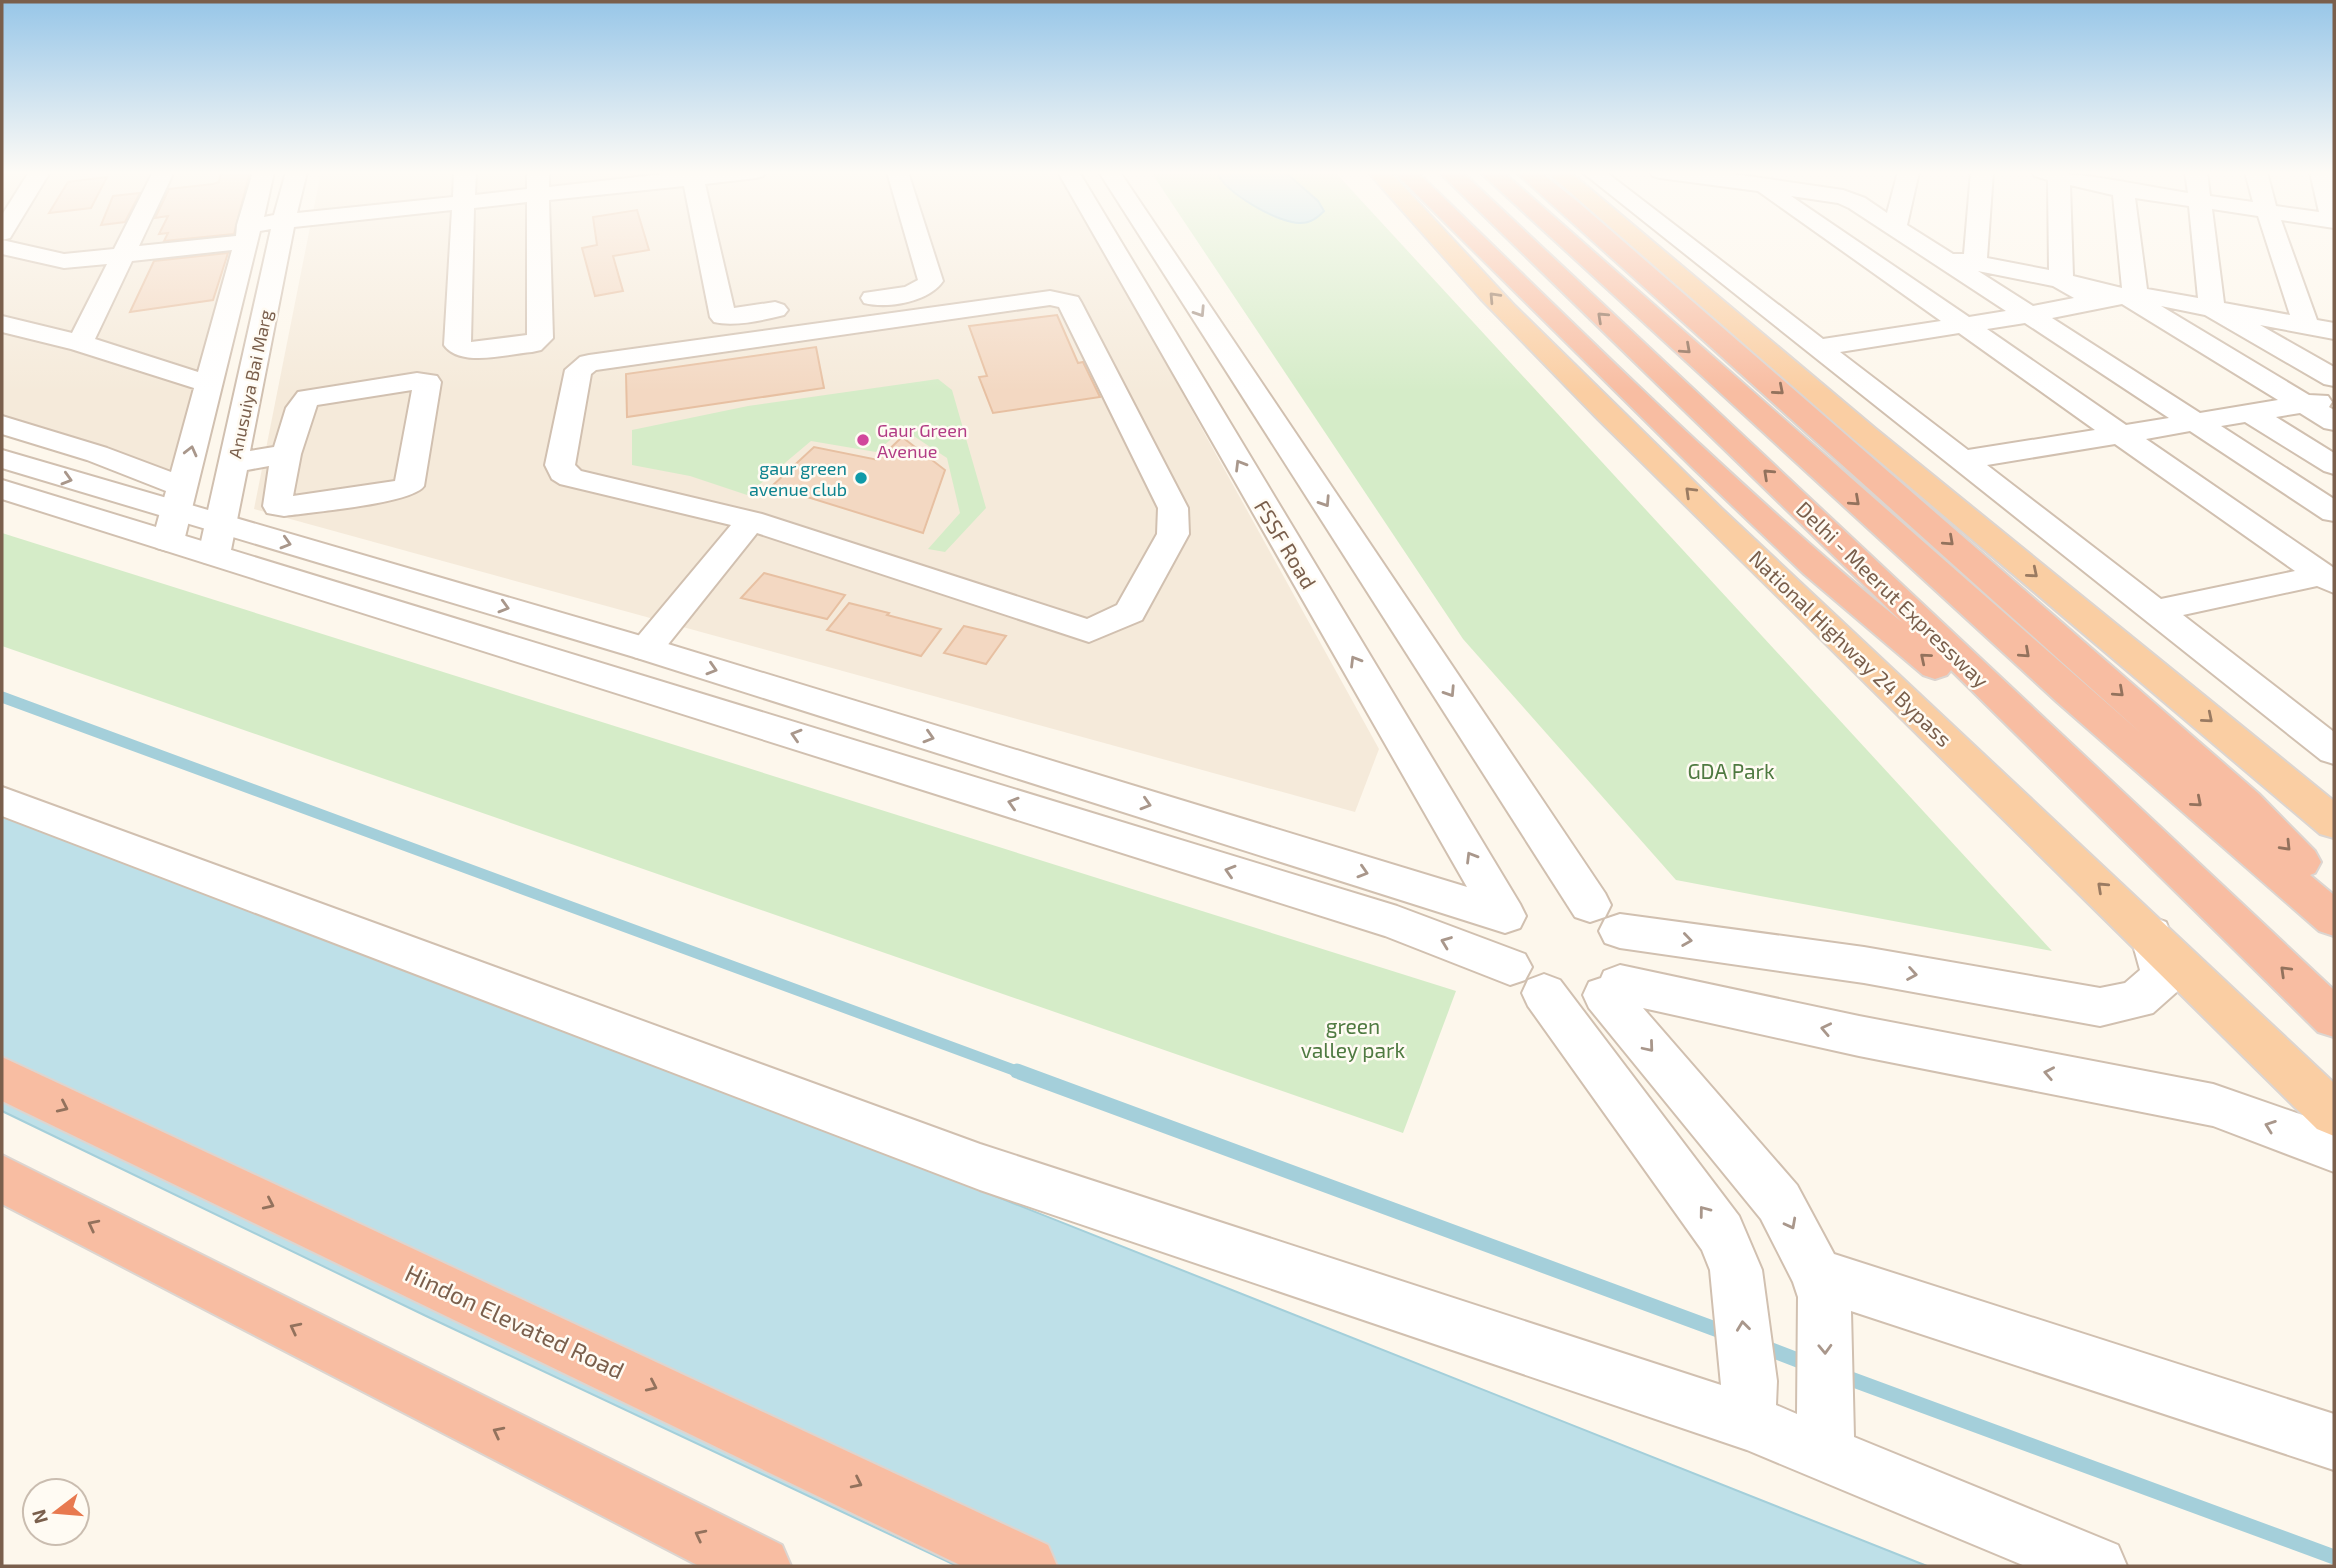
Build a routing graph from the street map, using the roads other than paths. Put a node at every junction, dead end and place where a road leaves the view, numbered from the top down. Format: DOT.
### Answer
graph roads {
  1 [pos="127,245"];
  2 [pos="180,245"];
  3 [pos="243,245"];
  4 [pos="279,245"];
  5 [pos="461,245"];
  6 [pos="538,245"];
  7 [pos="708,245"];
  8 [pos="920,245"];
  9 [pos="1110,245"];
  10 [pos="1157,245"];
  11 [pos="1446,245"];
  12 [pos="1478,245"];
  13 [pos="1525,245"];
  14 [pos="1571,245"];
  15 [pos="1620,245"];
  16 [pos="1633,245"];
  17 [pos="1685,245"];
  18 [pos="1845,245"];
  19 [pos="1926,245"];
  20 [pos="1976,245"];
  21 [pos="2056,245"];
  22 [pos="2127,245"];
  23 [pos="2205,245"];
  24 [pos="2279,245"];
  25 [pos="2,247"];
  26 [pos="122,256"];
  27 [pos="1946,258"];
  28 [pos="1975,262"];
  29 [pos="2061,280"];
  30 [pos="1685,295"];
  31 [pos="2131,295"];
  32 [pos="847,301"];
  33 [pos="2098,303"];
  34 [pos="792,308"];
  35 [pos="2212,309"];
  36 [pos="2027,315"];
  37 [pos="1556,321"];
  38 [pos="2,324"];
  39 [pos="1520,324"];
  40 [pos="1964,324"];
  41 [pos="2307,327"];
  42 [pos="2334,331"];
  43 [pos="80,343"];
  44 [pos="1817,348"];
  45 [pos="2334,378"];
  46 [pos="208,384"];
  47 [pos="2334,400"];
  48 [pos="2305,405"];
  49 [pos="2253,415"];
  50 [pos="2334,422"];
  51 [pos="2194,424"];
  52 [pos="2,425"];
  53 [pos="2121,436"];
  54 [pos="286,454"];
  55 [pos="2,460"];
  56 [pos="1963,460"];
  57 [pos="234,463"];
  58 [pos="2334,465"];
  59 [pos="2,489"];
  60 [pos="179,499"];
  61 [pos="2334,512"];
  62 [pos="751,521"];
  63 [pos="217,539"];
  64 [pos="168,541"];
  65 [pos="2328,579"];
  66 [pos="2154,611"];
  67 [pos="646,649"];
  68 [pos="2334,751"];
  69 [pos="2,801"];
  70 [pos="2334,823"];
  71 [pos="2184,875"];
  72 [pos="2334,896"];
  73 [pos="1505,916"];
  74 [pos="1605,918"];
  75 [pos="2334,919"];
  76 [pos="2151,934"];
  77 [pos="1527,980"];
  78 [pos="1613,989"];
  79 [pos="2334,1018"];
  80 [pos="2,1078"];
  81 [pos="2334,1114"];
  82 [pos="2334,1149"];
  83 [pos="2,1178"];
  84 [pos="1820,1286"];
  85 [pos="1749,1402"];
  86 [pos="1827,1428"];
  87 [pos="2334,1442"];
  88 [pos="761,1566"];
  89 [pos="1027,1566"];
  90 [pos="2097,1566"];
  1 -- 26 [label="street"];
  2 -- 26 [label="street"];
  3 -- 46 [label="street, Anusuiya Bai Marg"];
  4 -- 57 [label="street, Anusuiya Bai Marg"];
  5 -- 6 [label="street"];
  7 -- 34 [label="street"];
  8 -- 32 [label="street"];
  73 -- 9 [label="street, FSSF Road, one-way"];
  10 -- 74 [label="street, one-way"];
  39 -- 11 [label="highway, National Highway 24 Bypass, one-way"];
  12 -- 37 [label="highway"];
  71 -- 13 [label="highway, Delhi - Meerut Expressway, one-way"];
  14 -- 75 [label="highway, Delhi - Meerut Expressway, one-way"];
  15 -- 30 [label="highway"];
  16 -- 30 [label="highway"];
  17 -- 44 [label="street"];
  18 -- 40 [label="street"];
  19 -- 27 [label="street"];
  20 -- 28 [label="street"];
  21 -- 29 [label="street"];
  22 -- 31 [label="street"];
  23 -- 35 [label="street"];
  24 -- 41 [label="street"];
  25 -- 26 [label="street"];
  26 -- 43 [label="street"];
  27 -- 28 [label="street"];
  27 -- 36 [label="street"];
  28 -- 29 [label="street"];
  29 -- 31 [label="street"];
  29 -- 33 [label="street"];
  30 -- 70 [label="highway, one-way"];
  30 -- 72 [label="highway, one-way"];
  31 -- 33 [label="street"];
  31 -- 35 [label="street"];
  31 -- 48 [label="street"];
  33 -- 36 [label="street"];
  35 -- 41 [label="street"];
  35 -- 45 [label="street"];
  36 -- 40 [label="street"];
  36 -- 51 [label="street"];
  37 -- 39 [label="highway"];
  71 -- 37 [label="highway, one-way"];
  38 -- 43 [label="street"];
  76 -- 39 [label="highway, National Highway 24 Bypass, one-way"];
  40 -- 44 [label="street"];
  40 -- 53 [label="street"];
  41 -- 42 [label="street"];
  43 -- 46 [label="street"];
  44 -- 56 [label="street"];
  60 -- 46 [label="street, Anusuiya Bai Marg, one-way"];
  47 -- 48 [label="street"];
  48 -- 49 [label="street"];
  48 -- 50 [label="street"];
  49 -- 51 [label="street"];
  49 -- 58 [label="street"];
  51 -- 53 [label="street"];
  51 -- 61 [label="street"];
  52 -- 60 [label="street"];
  53 -- 56 [label="street"];
  53 -- 65 [label="street"];
  54 -- 54 [label="street"];
  54 -- 57 [label="street"];
  55 -- 60 [label="street, one-way"];
  56 -- 66 [label="street"];
  57 -- 63 [label="street, Anusuiya Bai Marg"];
  59 -- 64 [label="street"];
  60 -- 63 [label="street"];
  60 -- 64 [label="street, Anusuiya Bai Marg"];
  62 -- 62 [label="street"];
  62 -- 67 [label="street"];
  63 -- 64 [label="street"];
  63 -- 67 [label="street, one-way"];
  77 -- 63 [label="street, one-way"];
  65 -- 66 [label="street"];
  66 -- 68 [label="street"];
  67 -- 73 [label="street, one-way"];
  69 -- 85 [label="street"];
  79 -- 71 [label="highway, Delhi - Meerut Expressway, one-way"];
  73 -- 74 [label="street"];
  73 -- 77 [label="street"];
  74 -- 76 [label="street, one-way"];
  74 -- 78 [label="street"];
  76 -- 81 [label="highway, National Highway 24 Bypass"];
  77 -- 78 [label="street"];
  85 -- 77 [label="street, one-way"];
  82 -- 78 [label="street, one-way"];
  78 -- 84 [label="street, one-way"];
  80 -- 89 [label="highway, Hindon Elevated Road, one-way"];
  88 -- 83 [label="highway, one-way"];
  84 -- 86 [label="street, one-way"];
  84 -- 87 [label="street"];
  85 -- 86 [label="street"];
  86 -- 90 [label="street"];
}
